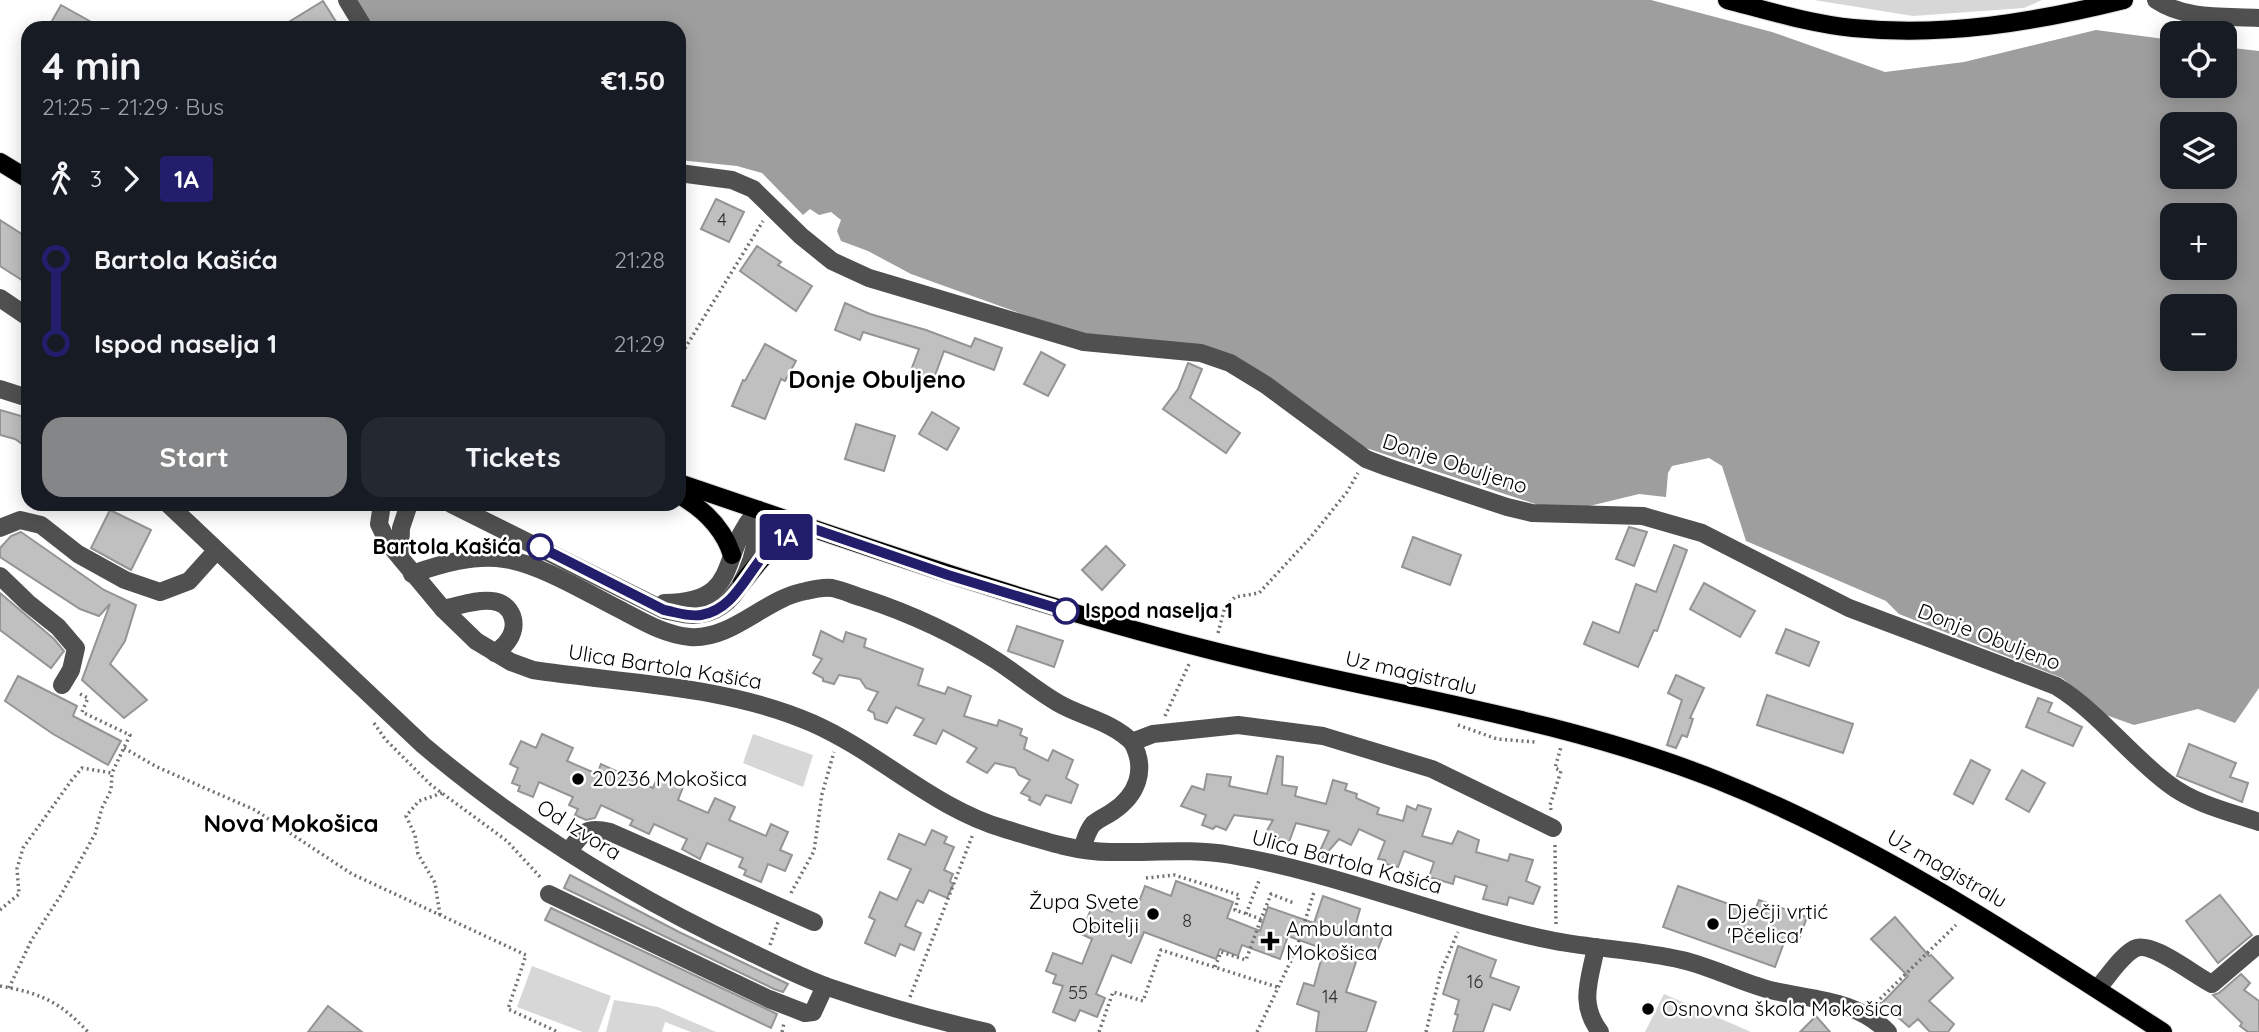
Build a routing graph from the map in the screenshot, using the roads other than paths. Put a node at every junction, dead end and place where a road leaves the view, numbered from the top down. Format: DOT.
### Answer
graph roads {
  1 [pos="347,0"];
  2 [pos="1727,0"];
  3 [pos="2124,0"];
  4 [pos="2156,0"];
  5 [pos="2259,18"];
  6 [pos="360,21"];
  7 [pos="0,162"];
  8 [pos="686,174"];
  9 [pos="21,175"];
  10 [pos="0,298"];
  11 [pos="21,312"];
  12 [pos="0,389"];
  13 [pos="21,396"];
  14 [pos="686,485"];
  15 [pos="686,500"];
  16 [pos="758,510"];
  17 [pos="175,511"];
  18 [pos="372,511"];
  19 [pos="381,511"];
  20 [pos="407,511"];
  21 [pos="465,511"];
  22 [pos="379,524"];
  23 [pos="0,528"];
  24 [pos="814,529"];
  25 [pos="216,551"];
  26 [pos="732,555"];
  27 [pos="400,556"];
  28 [pos="412,574"];
  29 [pos="0,576"];
  30 [pos="742,583"];
  31 [pos="650,603"];
  32 [pos="443,610"];
  33 [pos="495,653"];
  34 [pos="62,685"];
  35 [pos="1132,741"];
  36 [pos="2259,822"];
  37 [pos="1553,828"];
  38 [pos="1082,849"];
  39 [pos="569,851"];
  40 [pos="549,894"];
  41 [pos="814,922"];
  42 [pos="2259,944"];
  43 [pos="1596,947"];
  44 [pos="825,986"];
  45 [pos="2097,989"];
  46 [pos="987,1032"];
  47 [pos="1600,1032"];
  48 [pos="1888,1032"];
  49 [pos="2163,1032"];
  1 -- 6 [label="street"];
  2 -- 3 [label="main road"];
  4 -- 5 [label="street"];
  7 -- 9 [label="main road"];
  8 -- 36 [label="street, Donje Obuljeno"];
  10 -- 11 [label="street"];
  12 -- 13 [label="street"];
  14 -- 16 [label="main road, Uz magistralu"];
  15 -- 26 [label="main road"];
  16 -- 24 [label="main road, Uz magistralu"];
  16 -- 26 [label="street"];
  16 -- 30 [label="street"];
  17 -- 25 [label="street, Od Izvora"];
  18 -- 22 [label="street, Ulica Bartola Kašića"];
  19 -- 22 [label="street"];
  20 -- 27 [label="street"];
  21 -- 31 [label="street"];
  22 -- 27 [label="street, Ulica Bartola Kašića"];
  23 -- 25 [label="street"];
  24 -- 30 [label="main road"];
  24 -- 45 [label="main road, Uz magistralu"];
  25 -- 39 [label="street, Od Izvora"];
  26 -- 31 [label="street"];
  27 -- 28 [label="street, Ulica Bartola Kašića"];
  28 -- 32 [label="street, Ulica Bartola Kašića"];
  28 -- 35 [label="street, Ulica Bartola Kašića"];
  29 -- 34 [label="street"];
  30 -- 31 [label="street"];
  32 -- 33 [label="street, Ulica Bartola Kašića"];
  32 -- 33 [label="street"];
  33 -- 38 [label="street, Ulica Bartola Kašića"];
  35 -- 37 [label="street"];
  35 -- 38 [label="street"];
  38 -- 43 [label="street, Ulica Bartola Kašića"];
  39 -- 41 [label="street"];
  39 -- 44 [label="street, Od Izvora"];
  40 -- 44 [label="street"];
  42 -- 45 [label="street"];
  43 -- 47 [label="street"];
  43 -- 48 [label="street, Ulica Bartola Kašića"];
  44 -- 46 [label="street, Od Izvora"];
  45 -- 49 [label="main road, Uz magistralu"];
}
